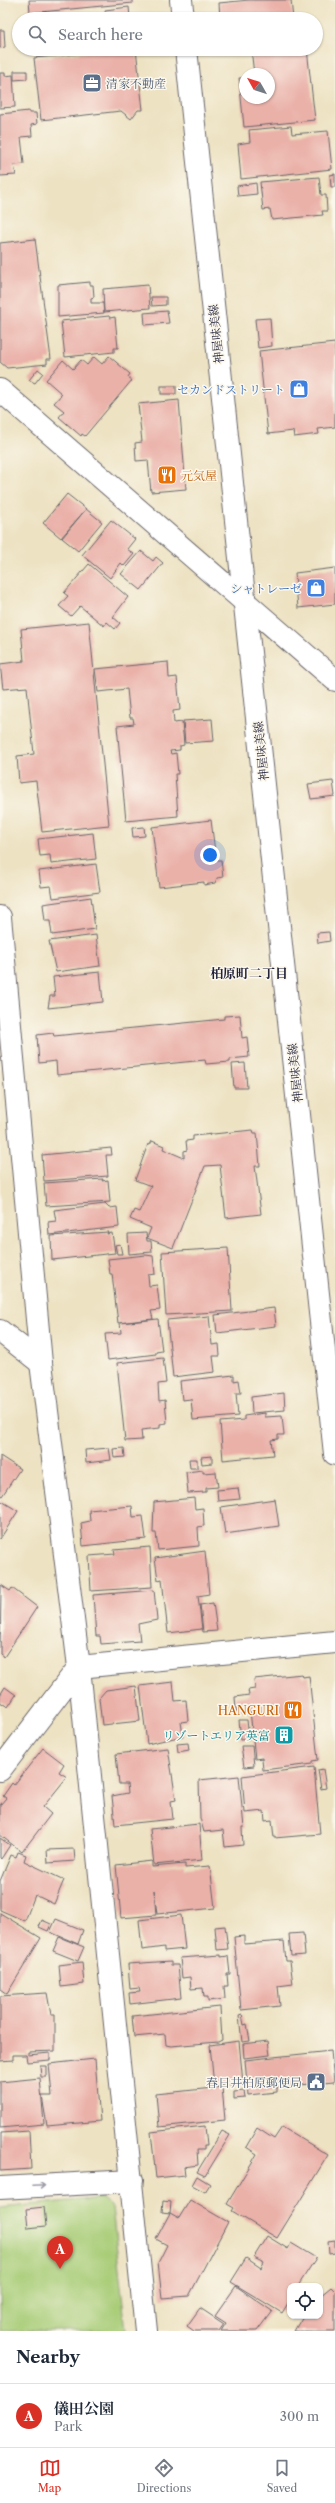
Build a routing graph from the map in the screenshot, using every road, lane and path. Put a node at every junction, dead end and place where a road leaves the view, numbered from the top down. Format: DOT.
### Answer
graph roads {
  1 [pos="181,0"];
  2 [pos="182,12"];
  3 [pos="187,56"];
  4 [pos="0,390"];
  5 [pos="245,603"];
  6 [pos="335,680"];
  7 [pos="0,917"];
  8 [pos="0,1331"];
  9 [pos="42,1363"];
  10 [pos="335,1454"];
  11 [pos="335,1642"];
  12 [pos="79,1667"];
  13 [pos="0,1770"];
  14 [pos="132,2181"];
  15 [pos="0,2188"];
  16 [pos="146,2331"];
  1 -- 2 [label="street"];
  3 -- 5 [label="street, 神屋味美線"];
  4 -- 5 [label="street"];
  5 -- 6 [label="street"];
  5 -- 10 [label="street, 神屋味美線"];
  7 -- 9 [label="street"];
  8 -- 9 [label="street"];
  9 -- 12 [label="street"];
  11 -- 12 [label="street"];
  12 -- 13 [label="street"];
  12 -- 14 [label="street"];
  15 -- 14 [label="street, one-way"];
  14 -- 16 [label="street"];
}
